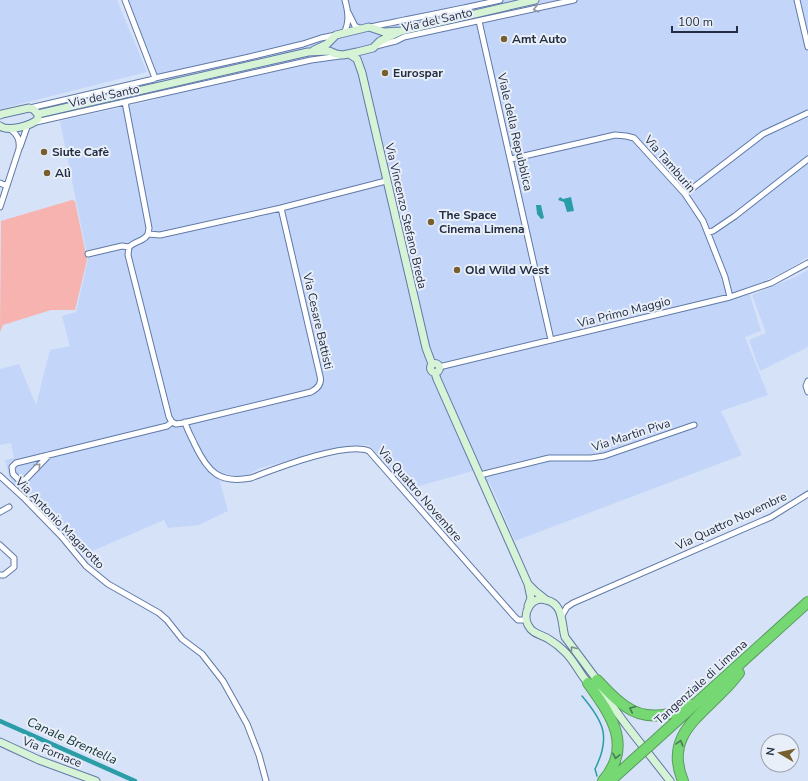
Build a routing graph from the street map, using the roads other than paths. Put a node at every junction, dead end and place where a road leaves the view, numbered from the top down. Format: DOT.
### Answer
graph roads {
  1 [pos="125,0"];
  2 [pos="345,0"];
  3 [pos="500,0"];
  4 [pos="535,0"];
  5 [pos="574,0"];
  6 [pos="797,0"];
  7 [pos="461,8"];
  8 [pos="348,12"];
  9 [pos="464,16"];
  10 [pos="480,21"];
  11 [pos="369,27"];
  12 [pos="361,29"];
  13 [pos="379,31"];
  14 [pos="401,31"];
  15 [pos="344,33"];
  16 [pos="336,35"];
  17 [pos="331,41"];
  18 [pos="378,44"];
  19 [pos="808,48"];
  20 [pos="368,50"];
  21 [pos="308,52"];
  22 [pos="333,52"];
  23 [pos="346,54"];
  24 [pos="362,73"];
  25 [pos="155,78"];
  26 [pos="175,83"];
  27 [pos="177,91"];
  28 [pos="125,102"];
  29 [pos="70,106"];
  30 [pos="29,108"];
  31 [pos="808,113"];
  32 [pos="1,114"];
  33 [pos="38,114"];
  34 [pos="72,114"];
  35 [pos="32,123"];
  36 [pos="4,129"];
  37 [pos="19,149"];
  38 [pos="511,159"];
  39 [pos="808,159"];
  40 [pos="386,181"];
  41 [pos="0,183"];
  42 [pos="7,186"];
  43 [pos="685,194"];
  44 [pos="0,207"];
  45 [pos="280,208"];
  46 [pos="708,232"];
  47 [pos="148,234"];
  48 [pos="129,247"];
  49 [pos="88,254"];
  50 [pos="808,262"];
  51 [pos="730,297"];
  52 [pos="551,340"];
  53 [pos="436,368"];
  54 [pos="808,381"];
  55 [pos="808,392"];
  56 [pos="172,422"];
  57 [pos="185,422"];
  58 [pos="694,425"];
  59 [pos="50,455"];
  60 [pos="480,475"];
  61 [pos="0,476"];
  62 [pos="808,494"];
  63 [pos="10,507"];
  64 [pos="0,512"];
  65 [pos="0,544"];
  66 [pos="0,575"];
  67 [pos="528,584"];
  68 [pos="545,600"];
  69 [pos="808,602"];
  70 [pos="573,603"];
  71 [pos="555,604"];
  72 [pos="528,608"];
  73 [pos="808,610"];
  74 [pos="561,617"];
  75 [pos="526,620"];
  76 [pos="740,672"];
  77 [pos="728,676"];
  78 [pos="593,682"];
  79 [pos="0,742"];
  80 [pos="647,752"];
  81 [pos="96,781"];
  82 [pos="266,781"];
  83 [pos="603,781"];
  84 [pos="610,781"];
  85 [pos="619,781"];
  86 [pos="670,781"];
  87 [pos="683,781"];
  1 -- 25 [label="street"];
  2 -- 8 [label="street"];
  3 -- 7 [label="street, Via del Santo"];
  4 -- 9 [label="street"];
  5 -- 10 [label="street, Via del Santo, one-way"];
  6 -- 19 [label="street"];
  7 -- 9 [label="street"];
  7 -- 11 [label="street, Via del Santo"];
  8 -- 12 [label="street"];
  8 -- 15 [label="street"];
  9 -- 14 [label="street"];
  10 -- 18 [label="street, Via del Santo"];
  10 -- 38 [label="street, Viale della Repubblica"];
  11 -- 12 [label="street, Via del Santo"];
  11 -- 13 [label="street, Via del Santo"];
  12 -- 15 [label="street, Via del Santo"];
  13 -- 14 [label="street, Via del Santo"];
  13 -- 18 [label="street"];
  14 -- 18 [label="street, Via del Santo"];
  15 -- 16 [label="street, Via del Santo"];
  16 -- 17 [label="street"];
  16 -- 25 [label="street, Via del Santo"];
  17 -- 21 [label="street"];
  17 -- 22 [label="street"];
  18 -- 20 [label="street, Via del Santo"];
  20 -- 23 [label="street, Via del Santo"];
  20 -- 24 [label="street, Via Vincenzo Stefano Breda"];
  21 -- 22 [label="street, Via del Santo"];
  21 -- 26 [label="street"];
  22 -- 23 [label="street, Via del Santo"];
  23 -- 24 [label="street, Via Vincenzo Stefano Breda"];
  23 -- 27 [label="street, Via del Santo"];
  24 -- 40 [label="street, Via Vincenzo Stefano Breda"];
  25 -- 30 [label="street, Via del Santo"];
  26 -- 27 [label="street"];
  26 -- 29 [label="street"];
  27 -- 28 [label="street, Via del Santo"];
  28 -- 34 [label="street, Via del Santo"];
  28 -- 47 [label="street"];
  29 -- 33 [label="street"];
  29 -- 34 [label="street"];
  30 -- 32 [label="street, Via del Santo"];
  30 -- 33 [label="street"];
  31 -- 43 [label="street"];
  33 -- 35 [label="street"];
  34 -- 35 [label="street, Via del Santo"];
  35 -- 36 [label="street, Via del Santo"];
  35 -- 37 [label="street"];
  36 -- 37 [label="street"];
  37 -- 42 [label="street"];
  38 -- 43 [label="street, Via Tamburin"];
  38 -- 52 [label="street, Viale della Repubblica"];
  39 -- 46 [label="street"];
  40 -- 45 [label="street"];
  40 -- 53 [label="street, Via Vincenzo Stefano Breda"];
  41 -- 42 [label="street"];
  42 -- 44 [label="street"];
  43 -- 46 [label="street, Via Tamburin"];
  45 -- 47 [label="street"];
  45 -- 57 [label="street, Via Cesare Battisti"];
  46 -- 51 [label="street, Via Tamburin"];
  47 -- 48 [label="street"];
  48 -- 49 [label="street"];
  48 -- 56 [label="street"];
  50 -- 51 [label="street, Via Primo Maggio"];
  51 -- 52 [label="street, Via Primo Maggio"];
  52 -- 53 [label="street, Via Primo Maggio"];
  53 -- 60 [label="street, Via Vincenzo Stefano Breda"];
  54 -- 55 [label="street"];
  56 -- 57 [label="street, Via Cesare Battisti"];
  56 -- 59 [label="street, Via Cesare Battisti"];
  57 -- 75 [label="street, Via Quattro Novembre"];
  58 -- 60 [label="street, Via Martin Piva"];
  59 -- 59 [label="street, Via Cesare Battisti, one-way"];
  60 -- 67 [label="street, Via Vincenzo Stefano Breda"];
  61 -- 82 [label="street, Via Antonio Magarotto"];
  62 -- 70 [label="street, Via Quattro Novembre"];
  63 -- 64 [label="street"];
  65 -- 66 [label="street"];
  67 -- 68 [label="street, Via Vincenzo Stefano Breda"];
  67 -- 72 [label="street, Via Vincenzo Stefano Breda"];
  68 -- 71 [label="street, Via Vincenzo Stefano Breda"];
  68 -- 72 [label="street"];
  69 -- 77 [label="highway, Tangenziale di Limena"];
  70 -- 71 [label="street, Via Quattro Novembre"];
  70 -- 74 [label="street, Via Quattro Novembre"];
  71 -- 74 [label="street"];
  72 -- 75 [label="street, Via Vincenzo Stefano Breda"];
  73 -- 76 [label="highway, Tangenziale di Limena"];
  78 -- 74 [label="street, one-way"];
  75 -- 78 [label="street"];
  76 -- 80 [label="highway, Tangenziale di Limena"];
  87 -- 76 [label="highway, one-way"];
  77 -- 78 [label="highway, one-way"];
  77 -- 80 [label="highway, Tangenziale di Limena"];
  78 -- 83 [label="highway, one-way"];
  78 -- 86 [label="street"];
  79 -- 81 [label="street, Via Fornace"];
  80 -- 84 [label="highway, Tangenziale di Limena"];
  80 -- 85 [label="highway, Tangenziale di Limena"];
}
